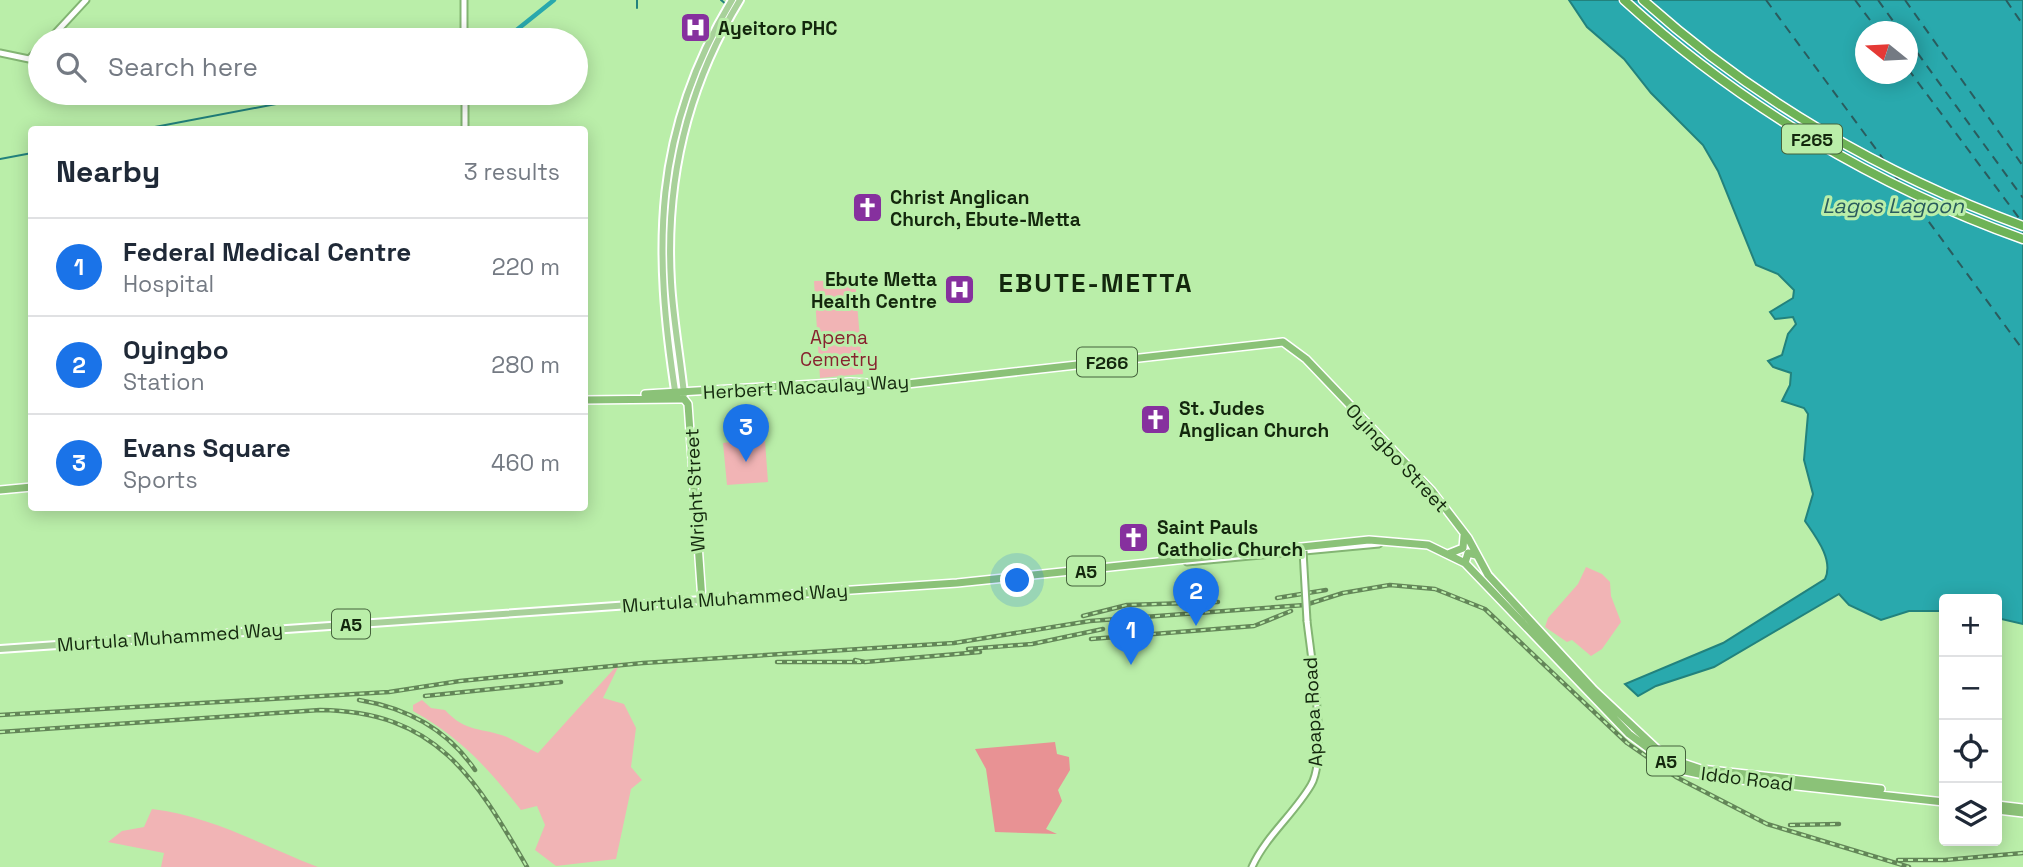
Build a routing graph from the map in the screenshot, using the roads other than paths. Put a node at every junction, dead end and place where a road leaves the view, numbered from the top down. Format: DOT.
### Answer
graph roads {
  1 [pos="86,0"];
  2 [pos="464,0"];
  3 [pos="732,0"];
  4 [pos="740,0"];
  5 [pos="1624,0"];
  6 [pos="1643,0"];
  7 [pos="721,24"];
  8 [pos="60,28"];
  9 [pos="464,28"];
  10 [pos="0,53"];
  11 [pos="28,59"];
  12 [pos="465,105"];
  13 [pos="466,126"];
  14 [pos="2023,226"];
  15 [pos="2023,239"];
  16 [pos="1278,342"];
  17 [pos="680,395"];
  18 [pos="588,399"];
  19 [pos="588,399"];
  20 [pos="28,485"];
  21 [pos="0,488"];
  22 [pos="1462,530"];
  23 [pos="1303,551"];
  24 [pos="1447,554"];
  25 [pos="1476,555"];
  26 [pos="1144,563"];
  27 [pos="1465,563"];
  28 [pos="702,600"];
  29 [pos="0,649"];
  30 [pos="1939,799"];
  31 [pos="1939,800"];
  32 [pos="2002,808"];
  33 [pos="2023,810"];
  34 [pos="1252,867"];
  1 -- 8 [label="street"];
  2 -- 9 [label="street"];
  3 -- 7 [label="main road"];
  4 -- 7 [label="main road"];
  5 -- 15 [label="highway, F265"];
  6 -- 14 [label="highway, F265"];
  7 -- 17 [label="main road"];
  10 -- 11 [label="street"];
  12 -- 13 [label="street"];
  16 -- 17 [label="highway, Herbert Macaulay Way / F266"];
  16 -- 22 [label="highway, Oyingbo Street / F266"];
  17 -- 18 [label="highway, Herbert Macaulay Way / F266"];
  17 -- 19 [label="highway, Herbert Macaulay Way / F266"];
  17 -- 28 [label="highway, Wright Street"];
  20 -- 21 [label="highway"];
  22 -- 24 [label="highway"];
  22 -- 25 [label="highway, Oyingbo Street / F266"];
  23 -- 24 [label="street"];
  23 -- 26 [label="street"];
  23 -- 34 [label="street, Apapa Road, bridge"];
  24 -- 26 [label="highway, Murtula Muhammed Way / A5"];
  24 -- 27 [label="highway, Murtula Muhammed Way / A5"];
  25 -- 27 [label="highway"];
  25 -- 30 [label="highway, Iddo Road / A5"];
  26 -- 28 [label="highway, Murtula Muhammed Way / A5"];
  27 -- 31 [label="highway, Iddo Road / A5"];
  28 -- 29 [label="main road, Murtula Muhammed Way / A5"];
  32 -- 33 [label="highway"];
}
